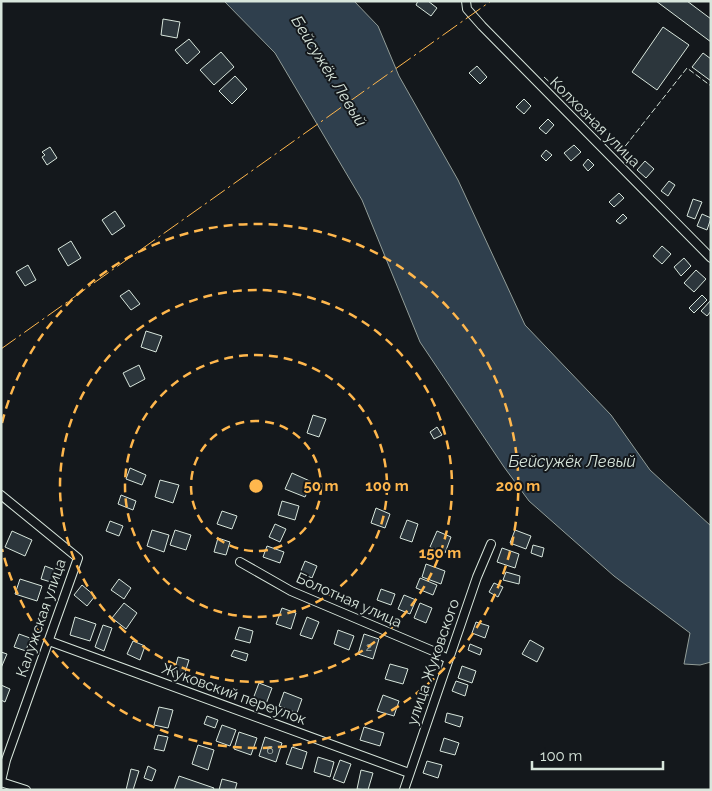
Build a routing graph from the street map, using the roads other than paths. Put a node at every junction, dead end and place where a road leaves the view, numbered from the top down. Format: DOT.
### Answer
graph roads {
  1 [pos="466,1"];
  2 [pos="711,258"];
  3 [pos="1,495"];
  4 [pos="491,544"];
  5 [pos="240,562"];
  6 [pos="48,641"];
  7 [pos="448,659"];
  8 [pos="409,773"];
  9 [pos="1,781"];
  10 [pos="26,790"];
  11 [pos="404,790"];
  1 -- 2 [label="street, Колхозная улица"];
  3 -- 6 [label="street, Калужская улица"];
  4 -- 7 [label="street, улица Жуковского"];
  5 -- 7 [label="street, Болотная улица"];
  6 -- 8 [label="street, Жуковский переулок"];
  6 -- 9 [label="street, Калужская улица"];
  7 -- 8 [label="street, улица Жуковского"];
  8 -- 11 [label="street, улица Жуковского"];
  9 -- 10 [label="street"];
}
